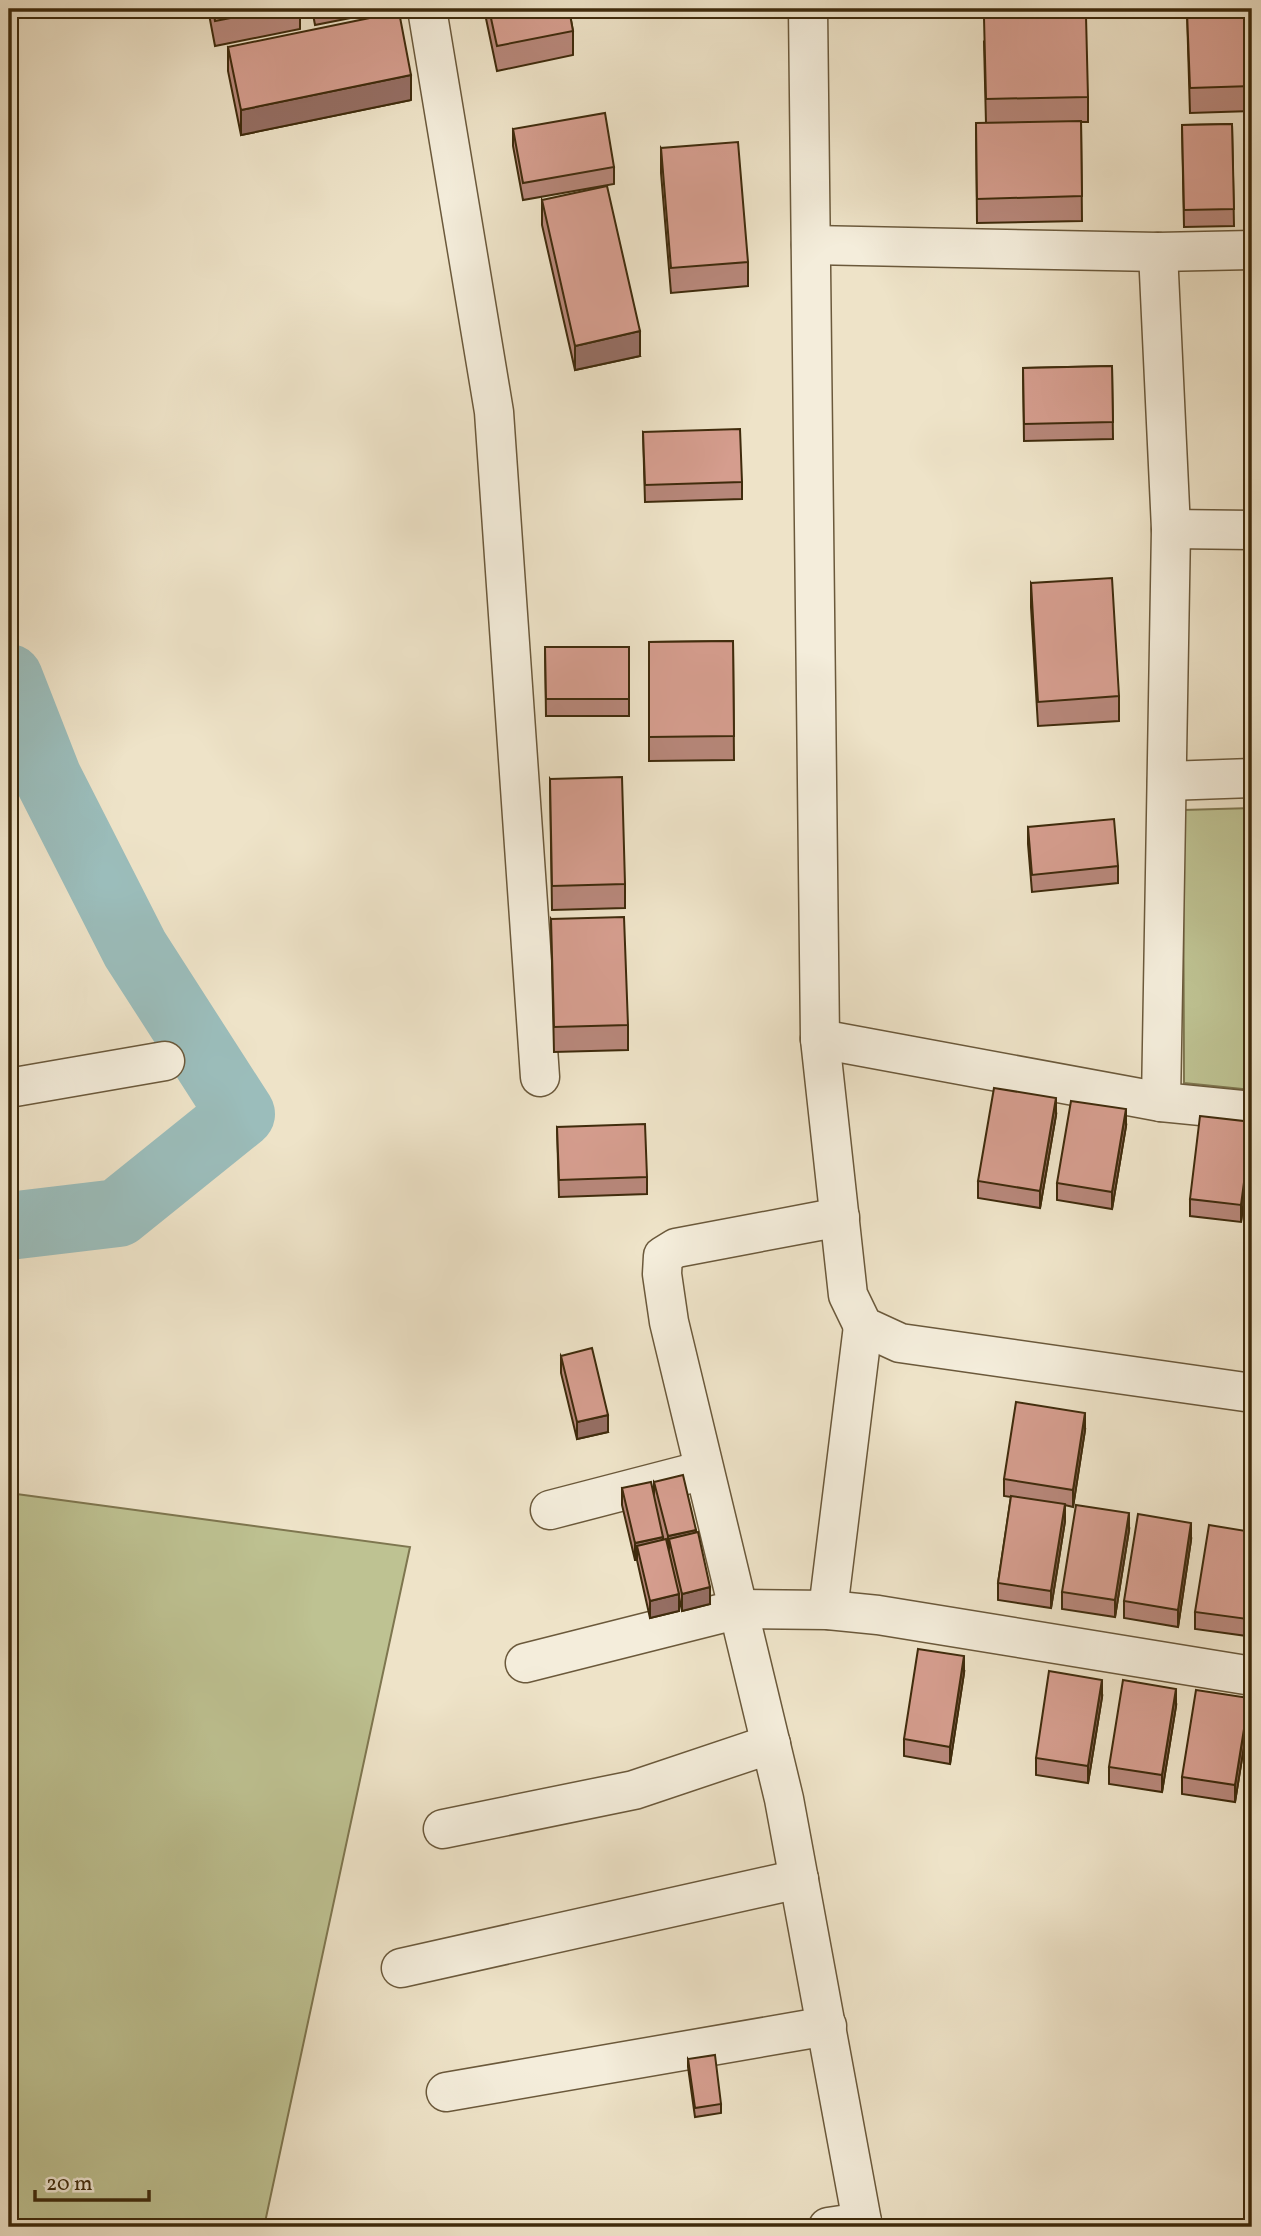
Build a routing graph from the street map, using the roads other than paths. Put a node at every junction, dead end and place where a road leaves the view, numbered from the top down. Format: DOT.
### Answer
graph roads {
  1 [pos="427,9"];
  2 [pos="808,9"];
  3 [pos="811,244"];
  4 [pos="1252,250"];
  5 [pos="1158,252"];
  6 [pos="1171,529"];
  7 [pos="1252,530"];
  8 [pos="1252,778"];
  9 [pos="1167,781"];
  10 [pos="820,1039"];
  11 [pos="165,1061"];
  12 [pos="540,1077"];
  13 [pos="9,1088"];
  14 [pos="1161,1102"];
  15 [pos="1252,1111"];
  16 [pos="839,1217"];
  17 [pos="863,1326"];
  18 [pos="1252,1393"];
  19 [pos="706,1469"];
  20 [pos="550,1510"];
  21 [pos="740,1609"];
  22 [pos="828,1610"];
  23 [pos="526,1663"];
  24 [pos="1252,1676"];
  25 [pos="771,1744"];
  26 [pos="443,1829"];
  27 [pos="799,1879"];
  28 [pos="401,1968"];
  29 [pos="827,2026"];
  30 [pos="446,2092"];
  31 [pos="851,2226"];
  1 -- 12 [label="street"];
  2 -- 3 [label="street"];
  3 -- 5 [label="street"];
  3 -- 10 [label="street"];
  4 -- 5 [label="street"];
  5 -- 6 [label="street"];
  6 -- 7 [label="street"];
  6 -- 9 [label="street"];
  8 -- 9 [label="street"];
  9 -- 14 [label="street"];
  10 -- 14 [label="street"];
  10 -- 16 [label="street"];
  11 -- 13 [label="street"];
  14 -- 15 [label="street"];
  16 -- 17 [label="street"];
  16 -- 19 [label="street"];
  17 -- 18 [label="street"];
  17 -- 22 [label="street"];
  19 -- 20 [label="street"];
  19 -- 21 [label="street"];
  21 -- 22 [label="street"];
  21 -- 23 [label="street"];
  21 -- 25 [label="street"];
  22 -- 24 [label="street"];
  25 -- 26 [label="street"];
  25 -- 27 [label="street"];
  27 -- 28 [label="street"];
  27 -- 29 [label="street"];
  29 -- 30 [label="street"];
  29 -- 31 [label="street"];
}
